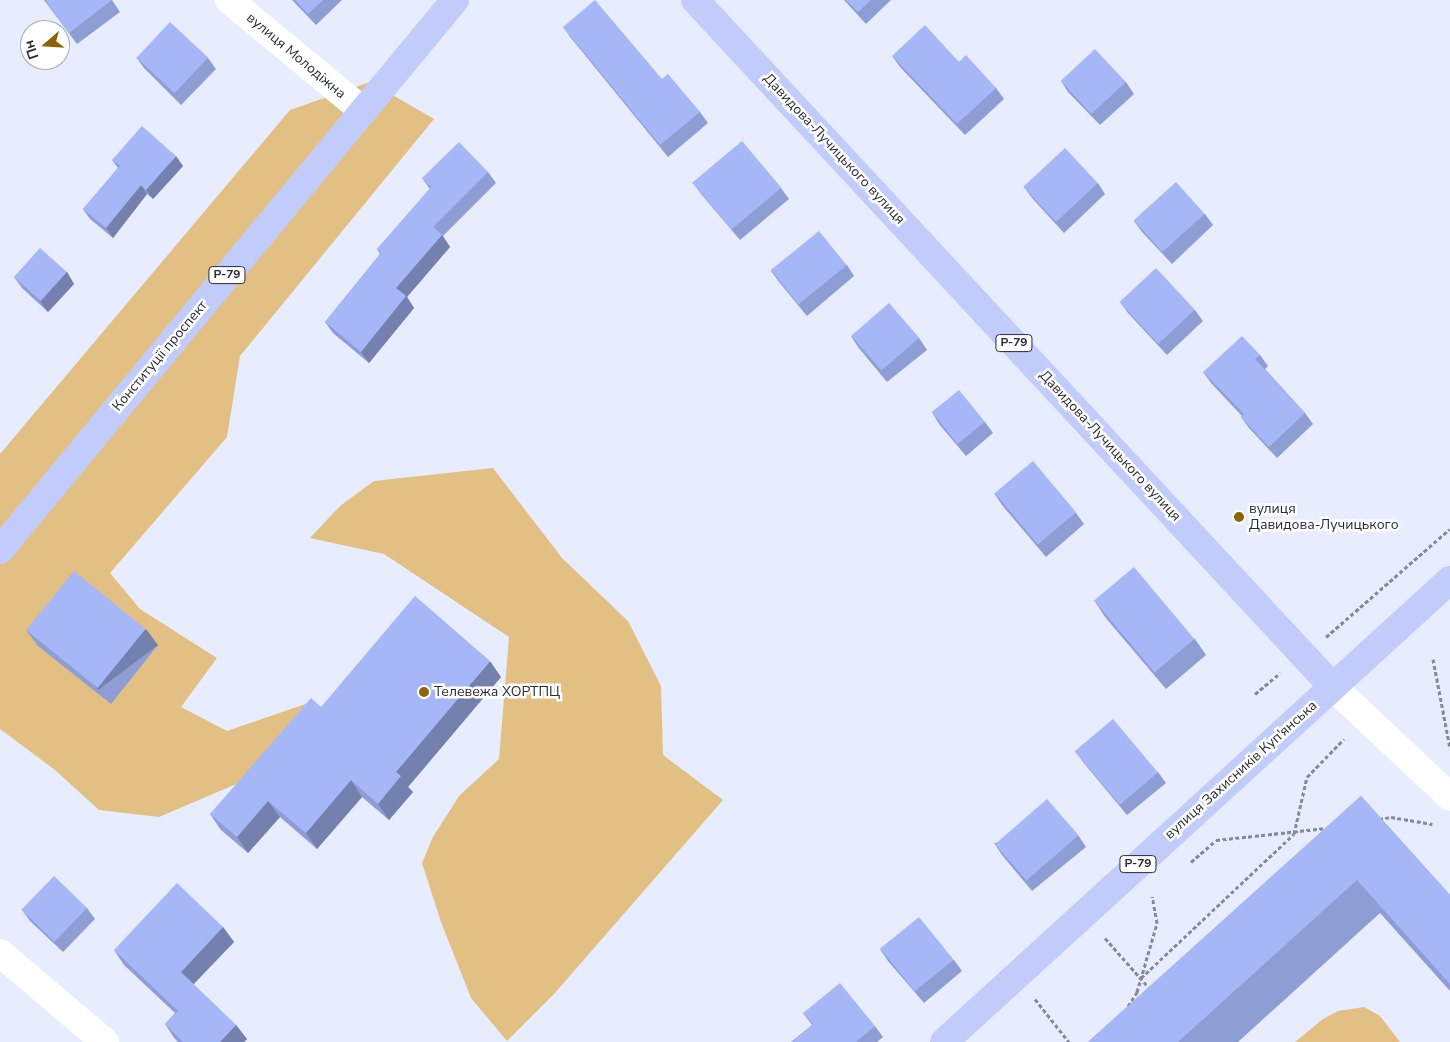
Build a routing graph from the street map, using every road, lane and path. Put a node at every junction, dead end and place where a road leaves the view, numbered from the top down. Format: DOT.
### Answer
graph roads {
  1 [pos="229,0"];
  2 [pos="455,0"];
  3 [pos="695,0"];
  4 [pos="363,111"];
  5 [pos="1450,529"];
  6 [pos="0,550"];
  7 [pos="1450,580"];
  8 [pos="1304,655"];
  9 [pos="1433,659"];
  10 [pos="1332,686"];
  11 [pos="1255,694"];
  12 [pos="1366,717"];
  13 [pos="1450,748"];
  14 [pos="1450,797"];
  15 [pos="1372,820"];
  16 [pos="1440,825"];
  17 [pos="1333,827"];
  18 [pos="1294,834"];
  19 [pos="1188,865"];
  20 [pos="1159,890"];
  21 [pos="1152,896"];
  22 [pos="1145,902"];
  23 [pos="1112,932"];
  24 [pos="1105,938"];
  25 [pos="1098,944"];
  26 [pos="0,953"];
  27 [pos="1141,978"];
  28 [pos="1154,993"];
  29 [pos="1041,994"];
  30 [pos="1035,999"];
  31 [pos="1029,1005"];
  32 [pos="1124,1013"];
  33 [pos="105,1042"];
  34 [pos="944,1042"];
  35 [pos="1068,1042"];
  1 -- 4 [label="street, вулиця Молодiжна"];
  2 -- 4 [label="main road, Конституції проспект / Р-79"];
  3 -- 8 [label="main road, Давидова-Лучицького вулиця / Р-79"];
  4 -- 6 [label="main road, Конституції проспект / Р-79"];
  5 -- 8 [label="path"];
  7 -- 10 [label="main road, вулиця Захисників Куп'янська / Р-79"];
  8 -- 10 [label="main road, Давидова-Лучицького вулиця / Р-79"];
  8 -- 11 [label="path"];
  9 -- 13 [label="path"];
  10 -- 12 [label="street, Давидова-Лучицького вулиця"];
  10 -- 34 [label="main road, вулиця Захисників Куп'янська / Р-79"];
  12 -- 14 [label="street, Давидова-Лучицького вулиця"];
  12 -- 18 [label="path"];
  15 -- 16 [label="path"];
  17 -- 18 [label="path"];
  18 -- 19 [label="path"];
  18 -- 27 [label="path"];
  20 -- 21 [label="path"];
  21 -- 22 [label="path"];
  21 -- 27 [label="path"];
  23 -- 24 [label="path"];
  24 -- 25 [label="path"];
  24 -- 27 [label="path"];
  26 -- 33 [label="street"];
  27 -- 28 [label="path"];
  27 -- 32 [label="path"];
  29 -- 30 [label="path"];
  30 -- 31 [label="path"];
  30 -- 35 [label="path"];
}
